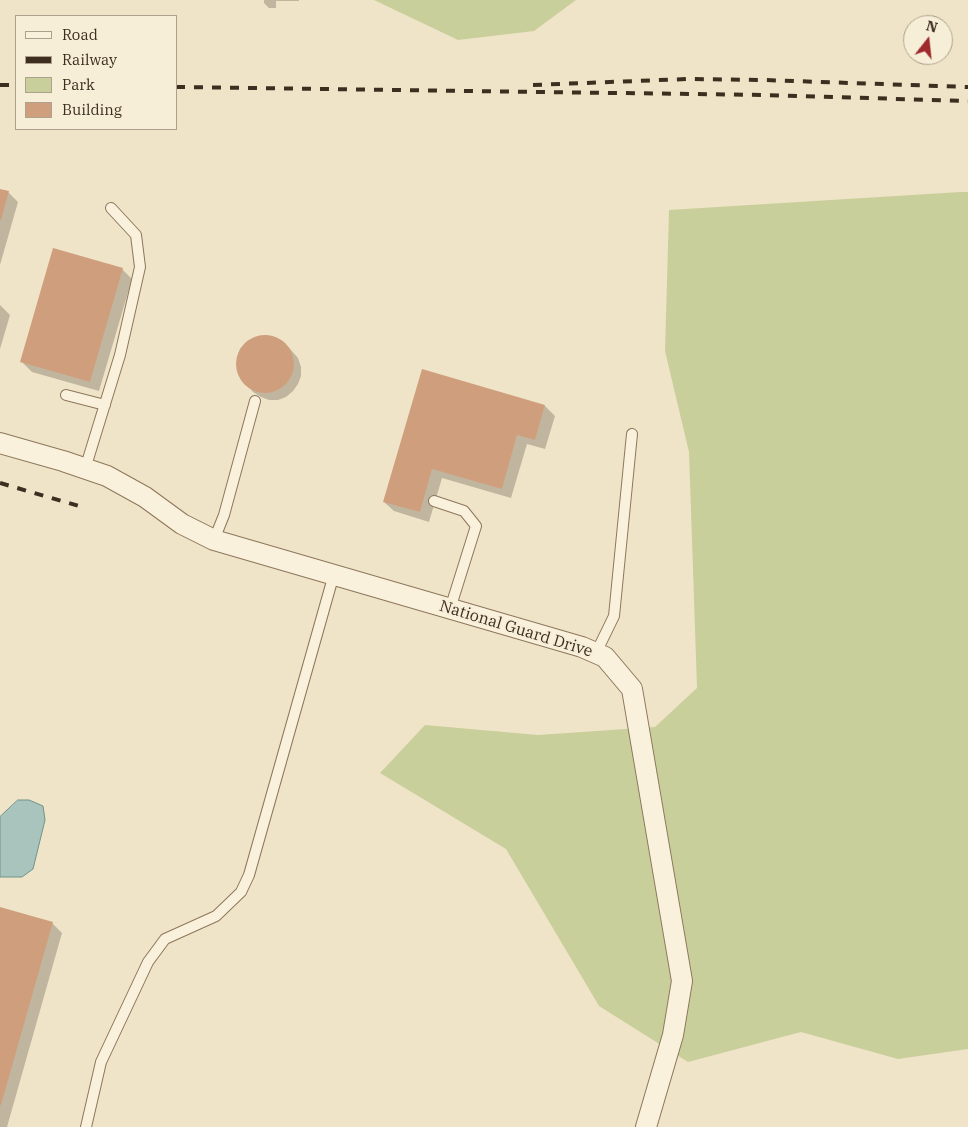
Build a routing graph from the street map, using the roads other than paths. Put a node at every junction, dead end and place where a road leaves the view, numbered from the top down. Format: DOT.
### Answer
graph roads {
  1 [pos="111,208"];
  2 [pos="66,395"];
  3 [pos="255,401"];
  4 [pos="105,405"];
  5 [pos="632,434"];
  6 [pos="0,443"];
  7 [pos="85,468"];
  8 [pos="434,501"];
  9 [pos="214,540"];
  10 [pos="334,574"];
  11 [pos="450,608"];
  12 [pos="596,653"];
  13 [pos="86,1127"];
  14 [pos="646,1127"];
  1 -- 4 [label="lane"];
  2 -- 4 [label="lane"];
  3 -- 9 [label="lane"];
  4 -- 7 [label="lane"];
  5 -- 12 [label="lane"];
  6 -- 7 [label="street, National Guard Drive"];
  7 -- 9 [label="street, National Guard Drive"];
  8 -- 11 [label="lane"];
  9 -- 10 [label="street, National Guard Drive"];
  10 -- 11 [label="street, National Guard Drive"];
  10 -- 13 [label="lane"];
  11 -- 12 [label="street, National Guard Drive"];
  12 -- 14 [label="street, National Guard Drive"];
}
